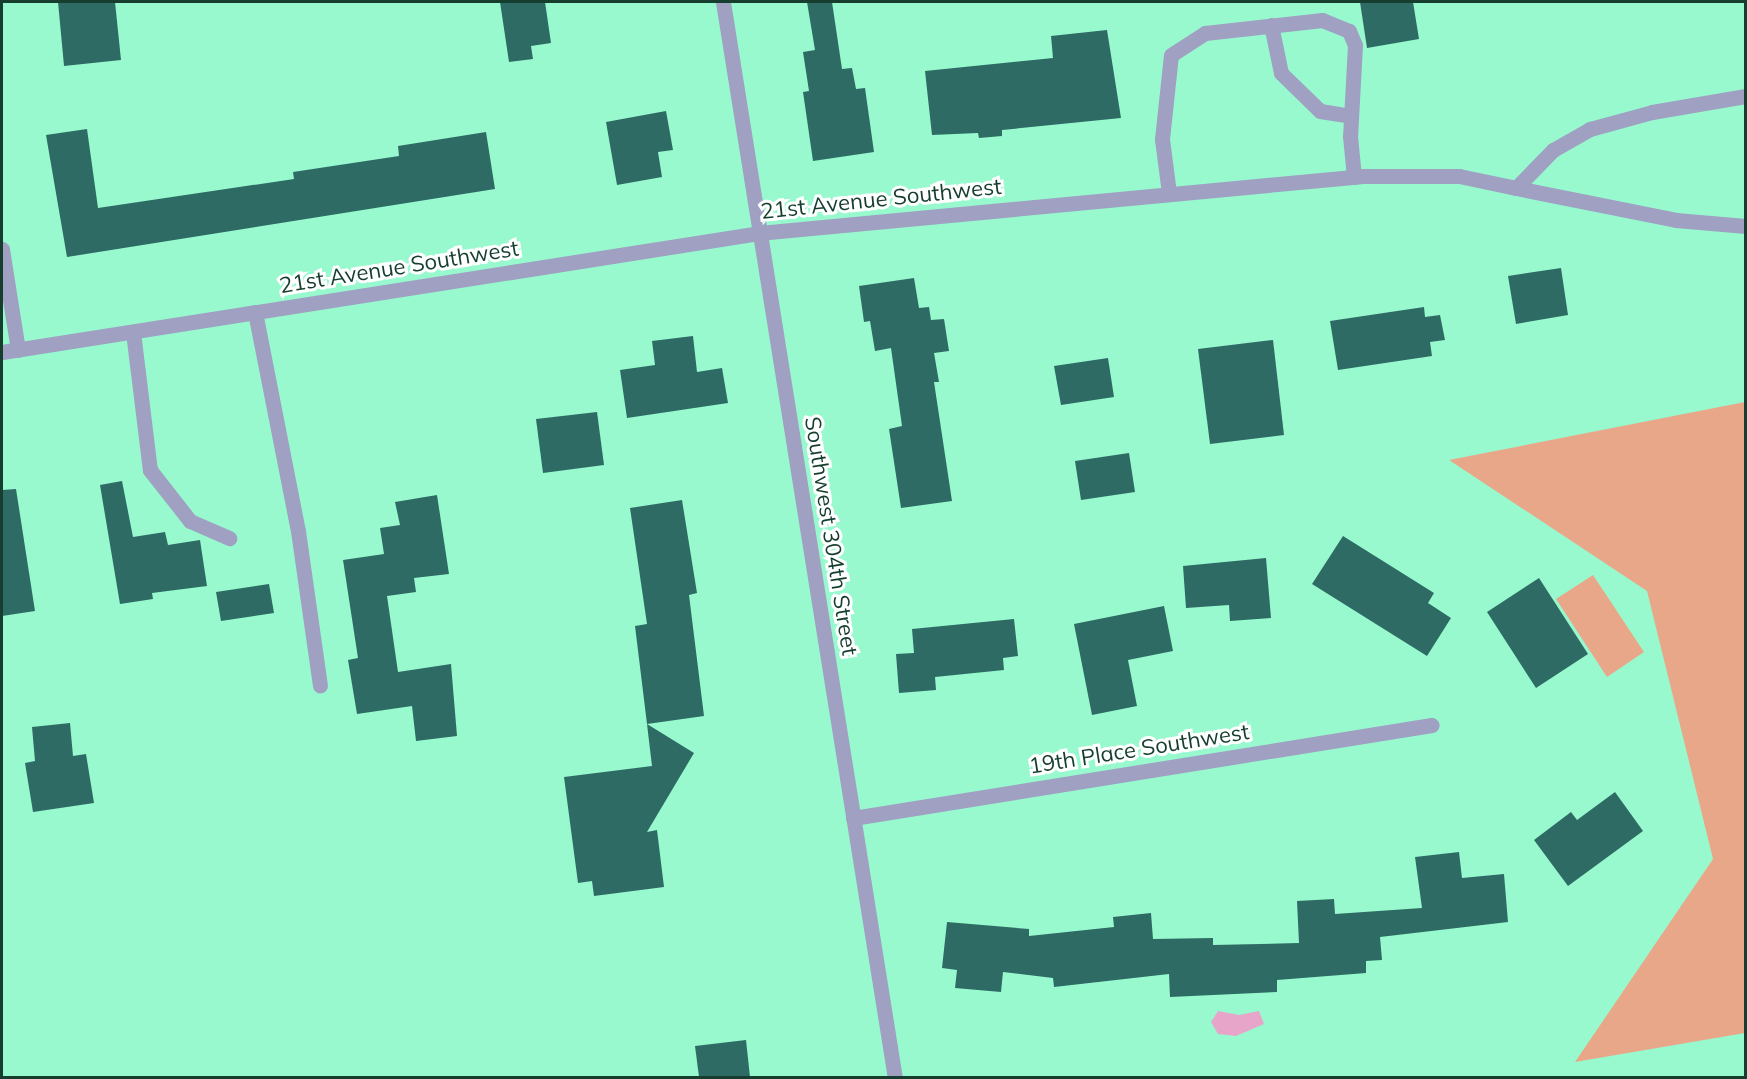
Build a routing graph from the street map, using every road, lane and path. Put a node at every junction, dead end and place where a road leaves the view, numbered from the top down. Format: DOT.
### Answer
graph roads {
  1 [pos="723,2"];
  2 [pos="1271,25"];
  3 [pos="1746,96"];
  4 [pos="1351,116"];
  5 [pos="1354,177"];
  6 [pos="1516,188"];
  7 [pos="1169,193"];
  8 [pos="1746,226"];
  9 [pos="759,233"];
  10 [pos="2,249"];
  11 [pos="255,312"];
  12 [pos="133,332"];
  13 [pos="18,350"];
  14 [pos="2,352"];
  15 [pos="229,538"];
  16 [pos="320,685"];
  17 [pos="1432,725"];
  18 [pos="853,818"];
  19 [pos="895,1077"];
  1 -- 9 [label="street, Southwest 304th Street"];
  2 -- 4 [label="street"];
  2 -- 4 [label="street"];
  2 -- 7 [label="street"];
  3 -- 6 [label="street"];
  4 -- 5 [label="street"];
  5 -- 6 [label="street, 21st Avenue Southwest"];
  5 -- 7 [label="street, 21st Avenue Southwest"];
  6 -- 8 [label="street, 21st Avenue Southwest"];
  7 -- 9 [label="street, 21st Avenue Southwest"];
  9 -- 11 [label="street, 21st Avenue Southwest"];
  9 -- 18 [label="street, Southwest 304th Street"];
  10 -- 13 [label="street"];
  11 -- 12 [label="street, 21st Avenue Southwest"];
  11 -- 16 [label="street"];
  12 -- 13 [label="street, 21st Avenue Southwest"];
  12 -- 15 [label="street"];
  13 -- 14 [label="street, 21st Avenue Southwest"];
  17 -- 18 [label="street, 19th Place Southwest"];
  18 -- 19 [label="street, Southwest 304th Street"];
}
